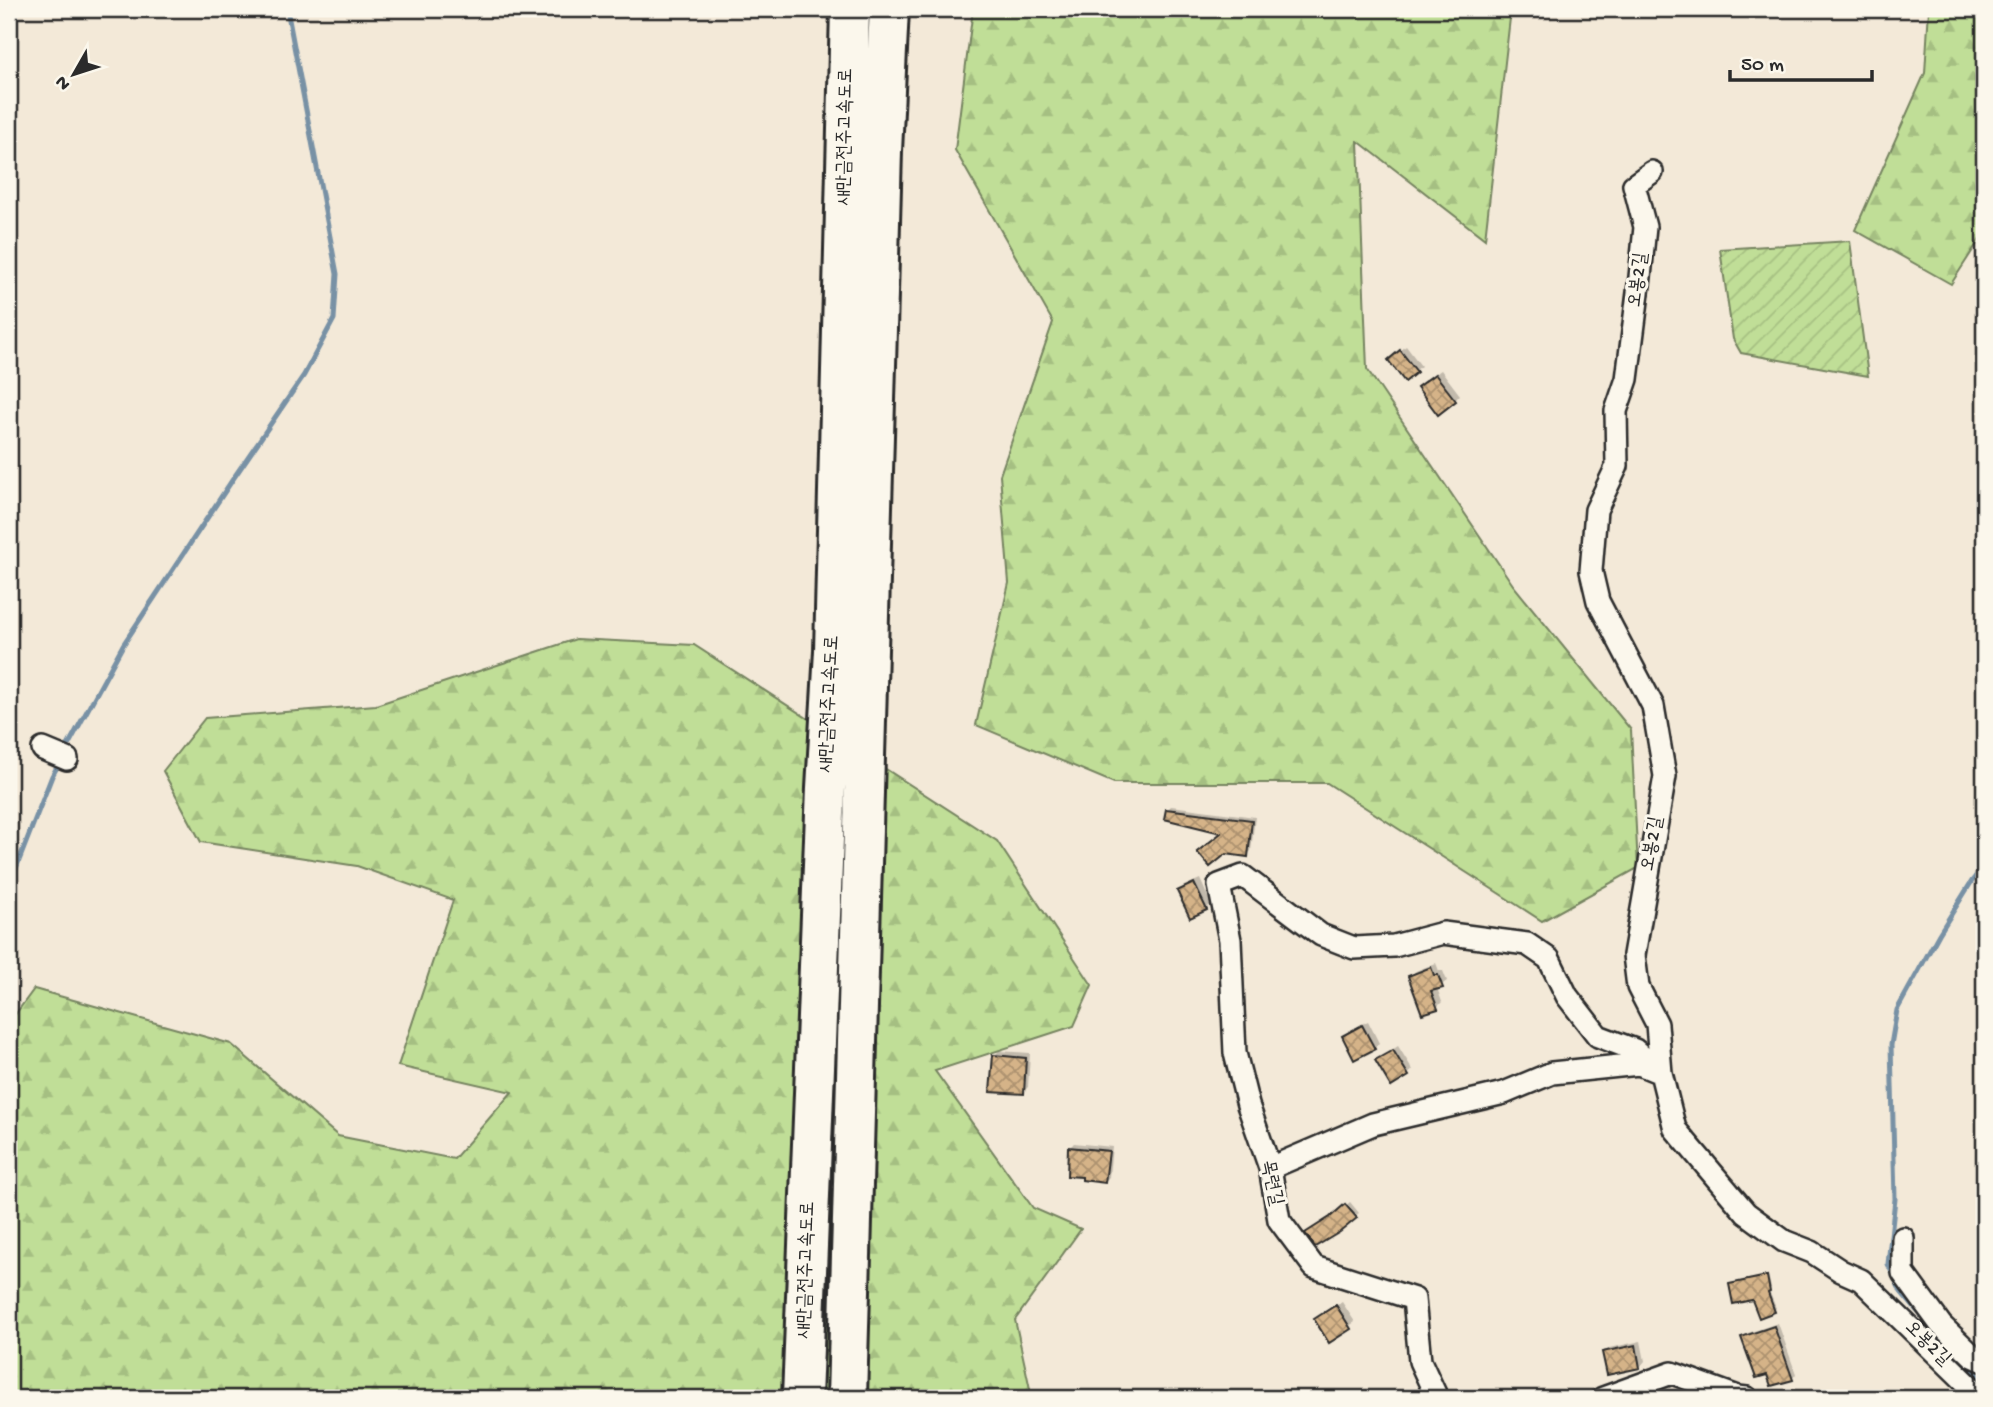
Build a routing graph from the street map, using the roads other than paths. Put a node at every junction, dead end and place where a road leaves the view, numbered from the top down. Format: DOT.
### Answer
graph roads {
  1 [pos="850,9"];
  2 [pos="890,9"];
  3 [pos="1652,172"];
  4 [pos="851,657"];
  5 [pos="1661,1073"];
  6 [pos="1270,1168"];
  7 [pos="1903,1238"];
  8 [pos="1984,1361"];
  9 [pos="802,1398"];
  10 [pos="848,1398"];
  11 [pos="1437,1398"];
  12 [pos="1603,1398"];
  13 [pos="1747,1398"];
  14 [pos="1982,1398"];
  1 -- 4 [label="highway, 새만금전주고속도로"];
  2 -- 4 [label="highway, 새만금전주고속도로"];
  3 -- 5 [label="street, 오봉2길"];
  4 -- 9 [label="highway, 새만금전주고속도로"];
  4 -- 10 [label="highway, 새만금전주고속도로"];
  5 -- 6 [label="street"];
  5 -- 6 [label="street, 목련길"];
  5 -- 14 [label="street, 오봉2길"];
  6 -- 11 [label="street, 목련길"];
  7 -- 8 [label="street"];
  12 -- 13 [label="street"];
}
